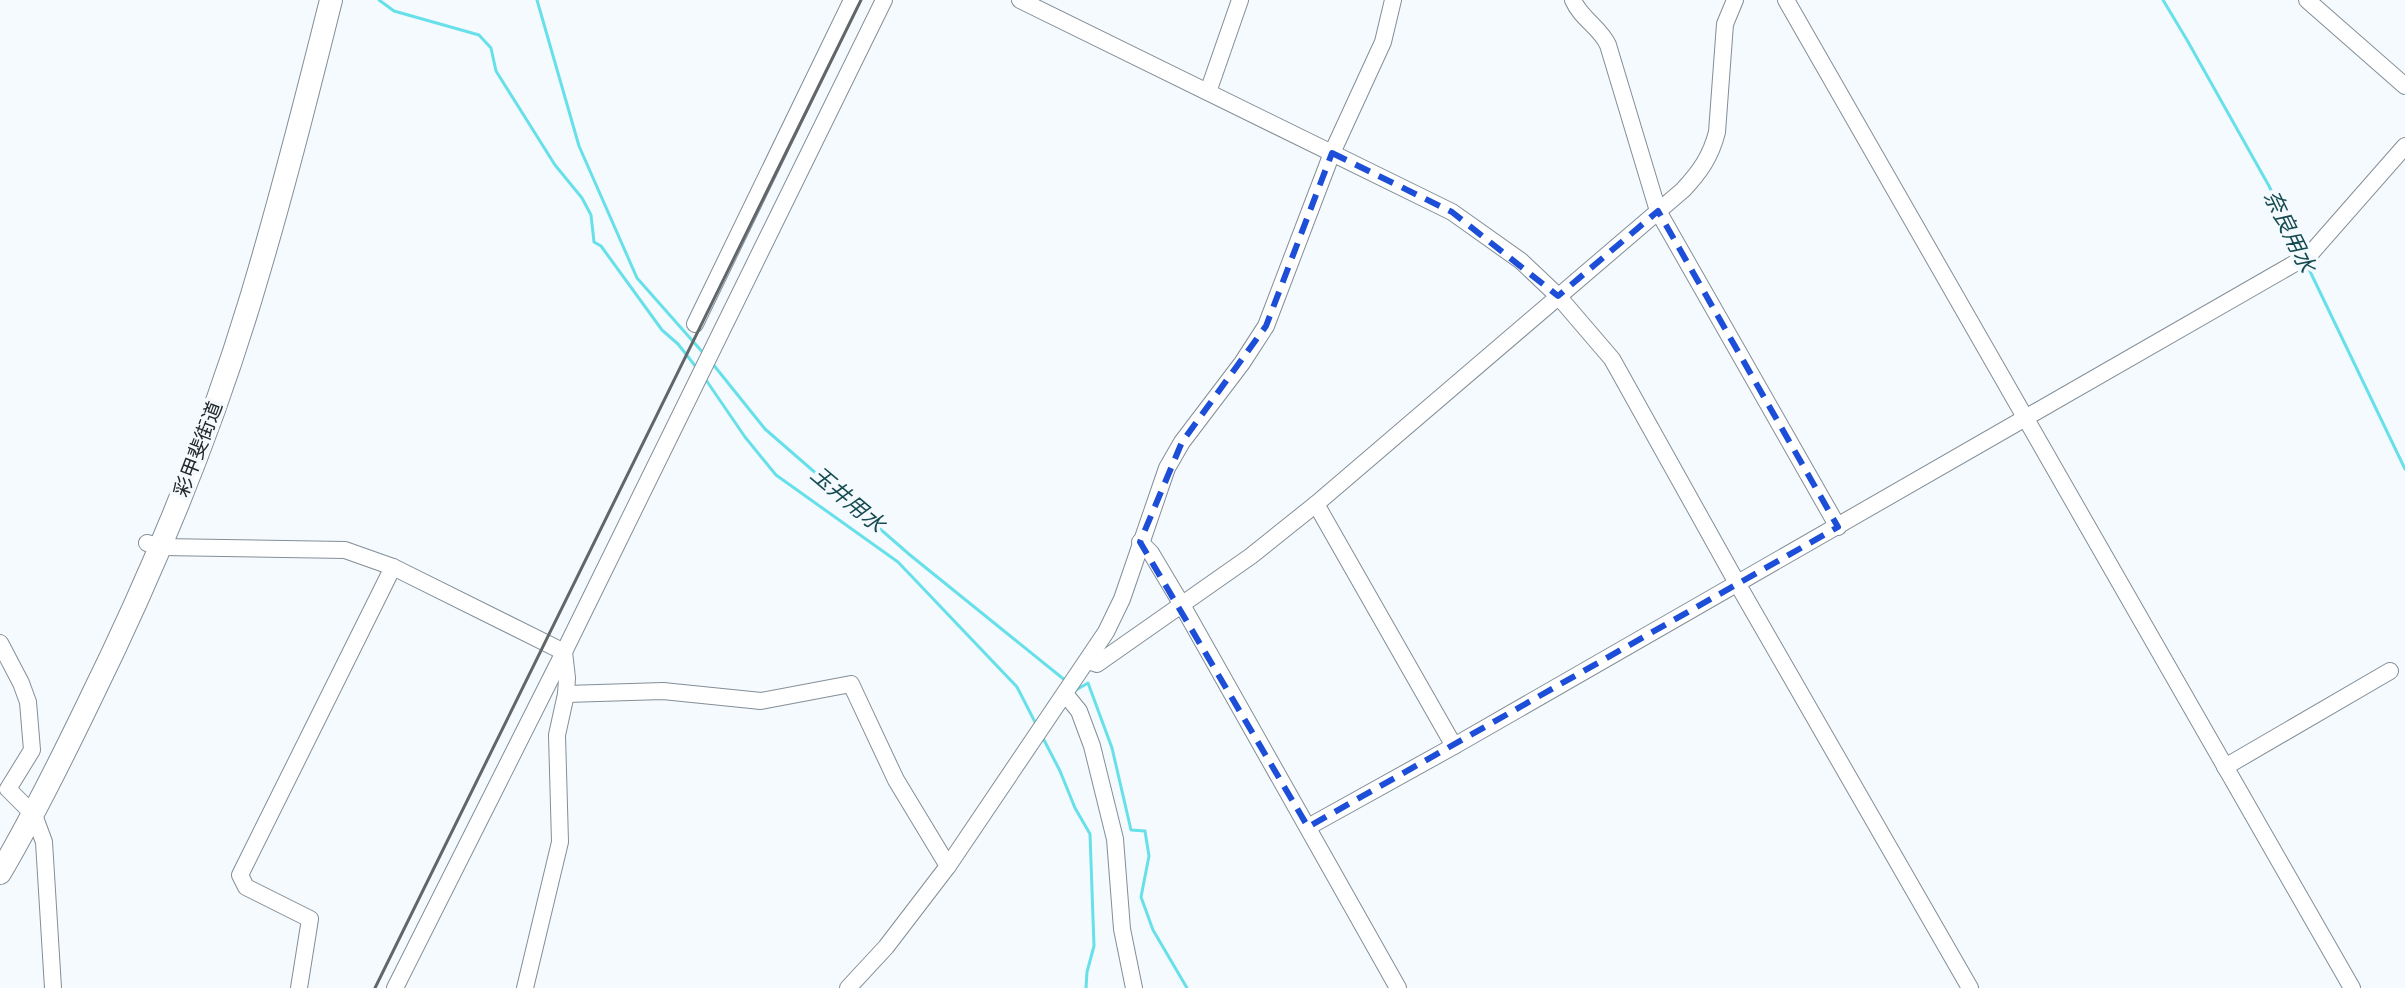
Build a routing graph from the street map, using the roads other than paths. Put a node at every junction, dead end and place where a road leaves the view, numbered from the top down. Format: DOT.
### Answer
graph roads {
  1 [pos="316,0"];
  2 [pos="331,0"];
  3 [pos="852,0"];
  4 [pos="884,0"];
  5 [pos="1020,0"];
  6 [pos="1240,0"];
  7 [pos="1393,0"];
  8 [pos="1573,0"];
  9 [pos="1735,0"];
  10 [pos="1786,0"];
  11 [pos="2307,0"];
  12 [pos="2405,86"];
  13 [pos="1208,92"];
  14 [pos="290,139"];
  15 [pos="2405,146"];
  16 [pos="1332,153"];
  17 [pos="1658,211"];
  18 [pos="1558,296"];
  19 [pos="695,324"];
  20 [pos="2025,418"];
  21 [pos="1316,504"];
  22 [pos="1838,527"];
  23 [pos="1140,542"];
  24 [pos="154,545"];
  25 [pos="393,567"];
  26 [pos="1737,583"];
  27 [pos="1182,605"];
  28 [pos="0,643"];
  29 [pos="564,652"];
  30 [pos="1088,661"];
  31 [pos="2390,671"];
  32 [pos="1070,688"];
  33 [pos="566,694"];
  34 [pos="1454,746"];
  35 [pos="2225,767"];
  36 [pos="28,810"];
  37 [pos="1308,827"];
  38 [pos="0,845"];
  39 [pos="948,866"];
  40 [pos="0,873"];
  41 [pos="53,988"];
  42 [pos="299,988"];
  43 [pos="395,988"];
  44 [pos="525,988"];
  45 [pos="848,988"];
  46 [pos="1134,988"];
  47 [pos="1398,988"];
  48 [pos="1970,988"];
  49 [pos="2352,988"];
  1 -- 14 [label="highway, 彩甲斐街道"];
  2 -- 14 [label="highway, 彩甲斐街道"];
  3 -- 19 [label="street"];
  4 -- 29 [label="street"];
  5 -- 13 [label="street"];
  6 -- 13 [label="street"];
  7 -- 16 [label="street"];
  8 -- 17 [label="street"];
  9 -- 17 [label="street"];
  10 -- 20 [label="street"];
  11 -- 12 [label="street"];
  13 -- 16 [label="street"];
  14 -- 24 [label="highway, 彩甲斐街道"];
  15 -- 20 [label="street"];
  16 -- 18 [label="street"];
  16 -- 23 [label="street"];
  17 -- 18 [label="street"];
  17 -- 22 [label="street"];
  18 -- 21 [label="street"];
  18 -- 26 [label="street"];
  20 -- 22 [label="street"];
  20 -- 35 [label="street"];
  21 -- 27 [label="street"];
  21 -- 34 [label="street"];
  22 -- 26 [label="street"];
  23 -- 27 [label="street"];
  23 -- 30 [label="street"];
  24 -- 25 [label="street"];
  24 -- 36 [label="highway, 彩甲斐街道"];
  25 -- 29 [label="street"];
  25 -- 42 [label="street"];
  26 -- 34 [label="street"];
  26 -- 48 [label="street"];
  27 -- 30 [label="street"];
  27 -- 37 [label="street"];
  28 -- 36 [label="street"];
  29 -- 33 [label="street"];
  29 -- 43 [label="street"];
  30 -- 32 [label="street"];
  31 -- 35 [label="street"];
  32 -- 39 [label="street"];
  32 -- 46 [label="street"];
  33 -- 39 [label="street"];
  33 -- 44 [label="street"];
  34 -- 37 [label="street"];
  35 -- 49 [label="street"];
  36 -- 38 [label="highway, 彩甲斐街道"];
  36 -- 40 [label="highway, 彩甲斐街道"];
  36 -- 41 [label="street"];
  37 -- 47 [label="street"];
  39 -- 45 [label="street"];
}
